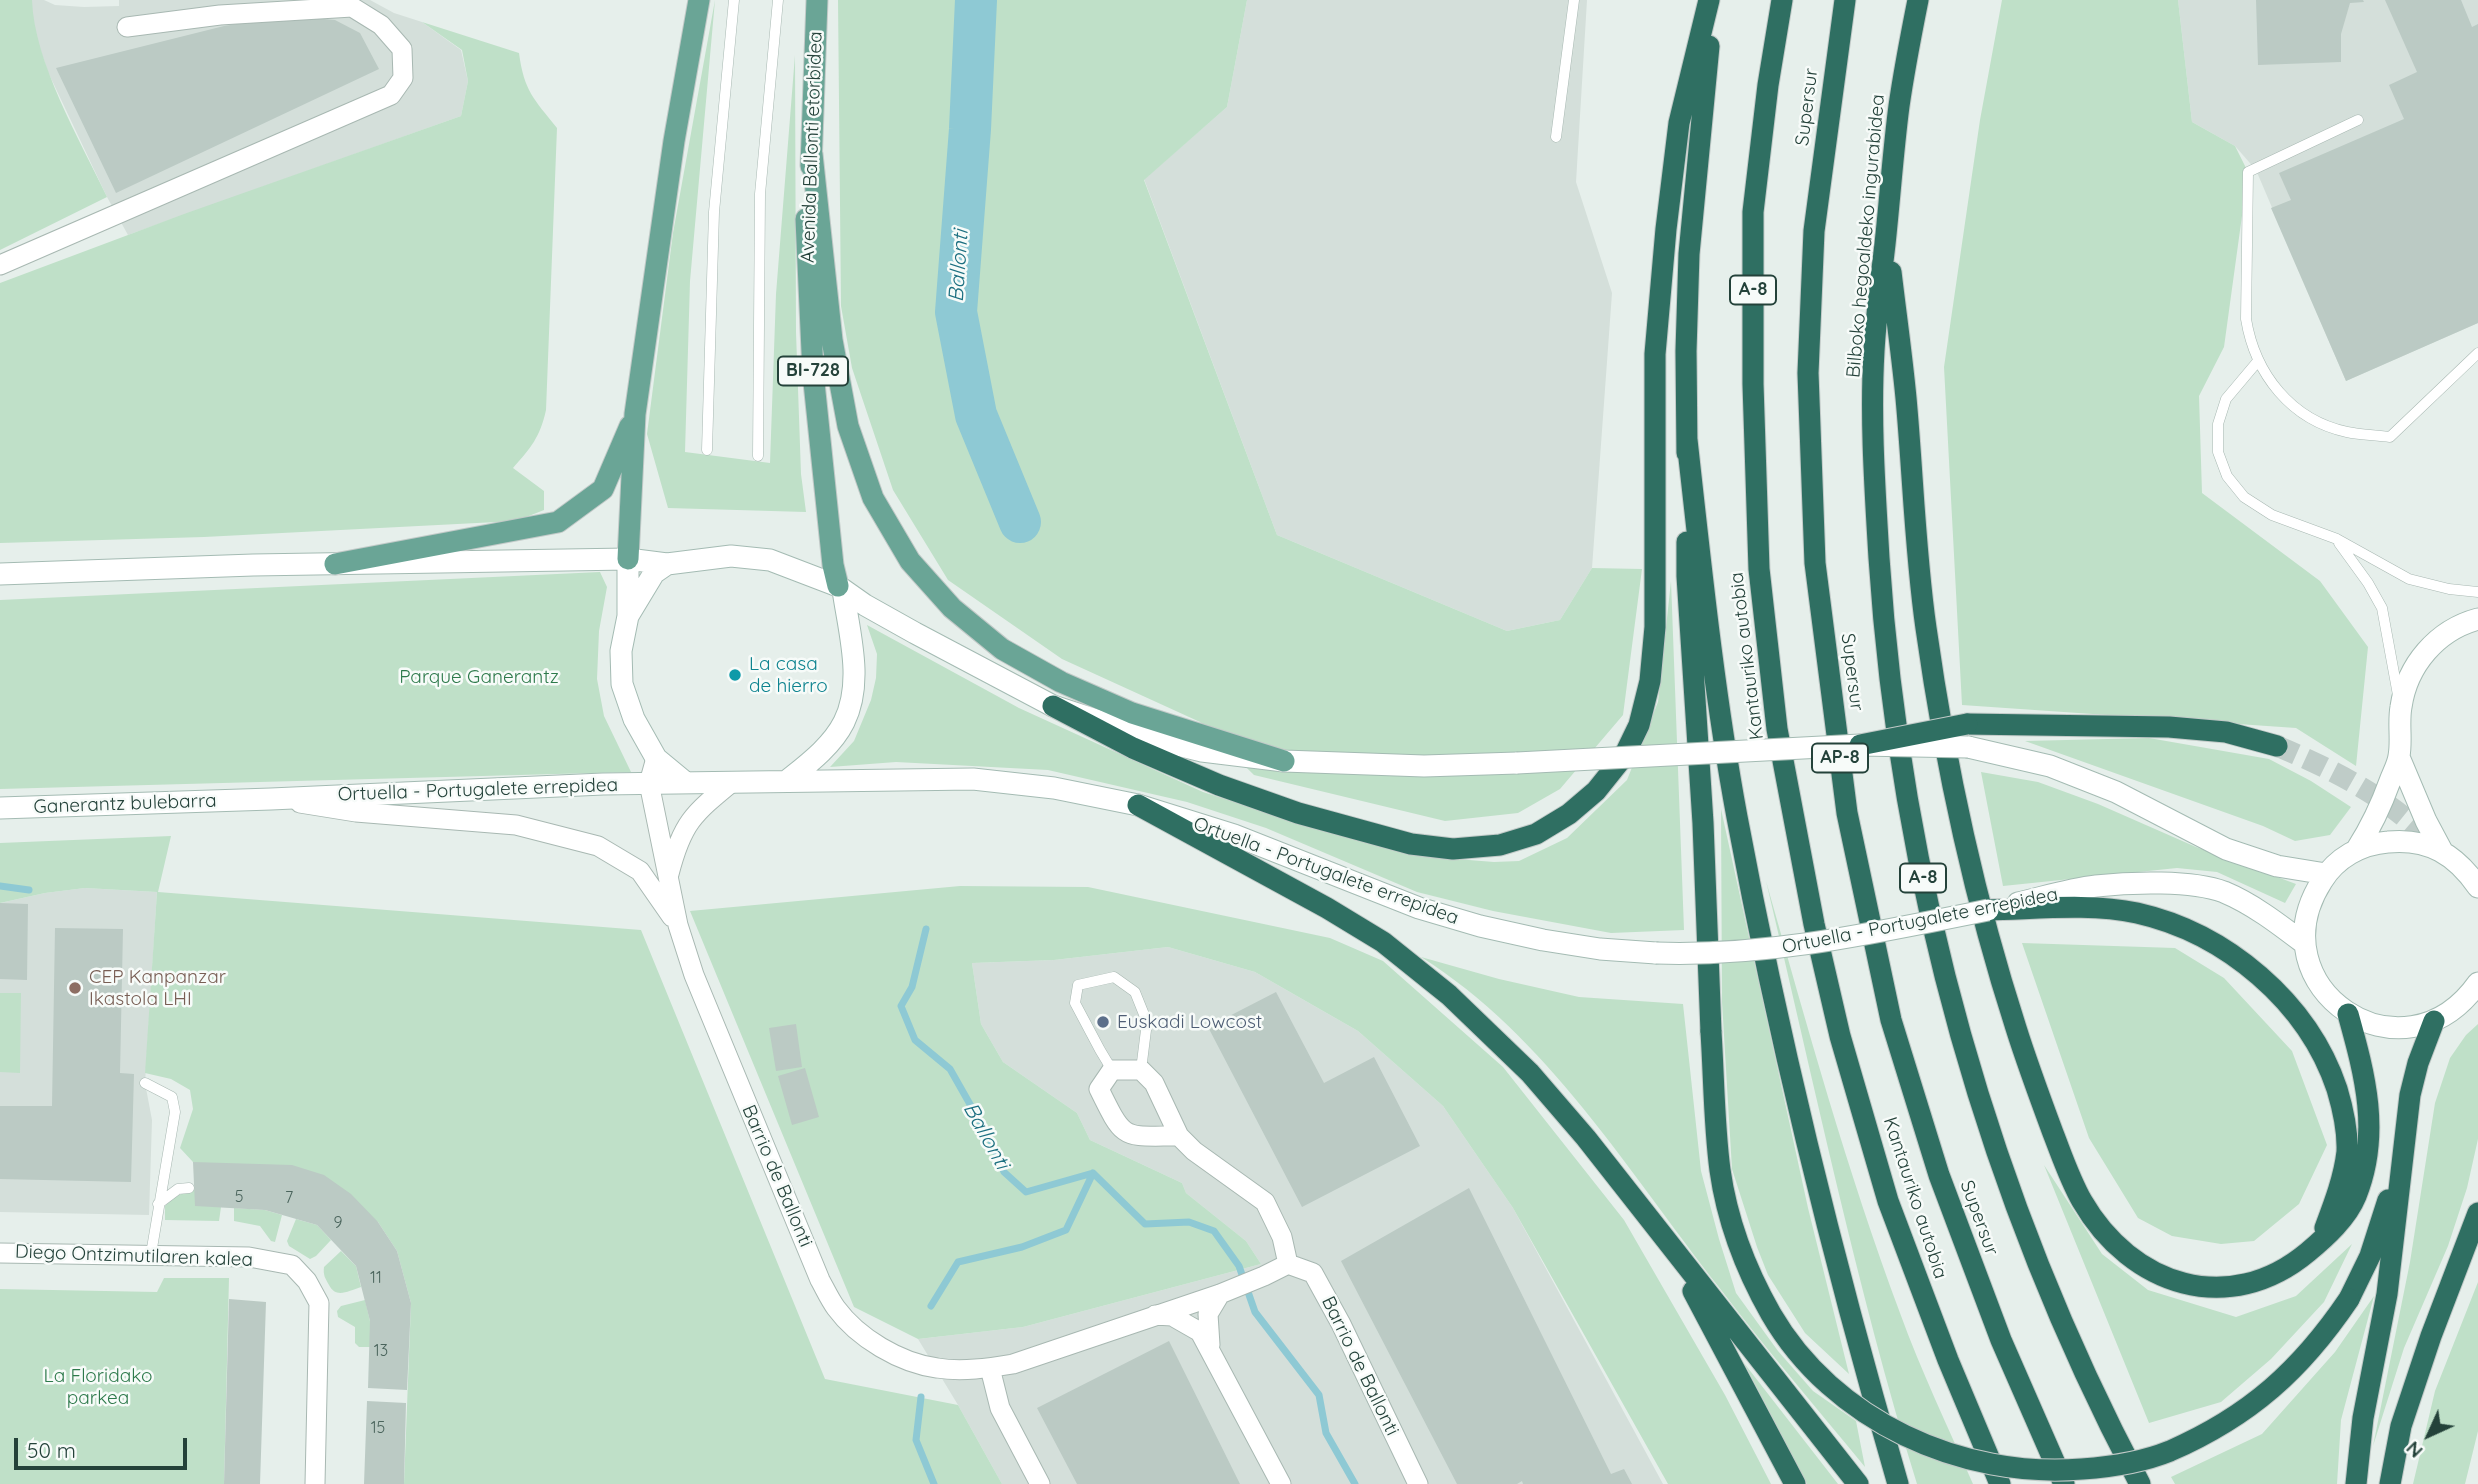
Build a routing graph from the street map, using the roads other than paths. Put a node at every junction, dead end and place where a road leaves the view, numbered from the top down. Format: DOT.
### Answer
graph roads {
  1 [pos="699,0"];
  2 [pos="734,0"];
  3 [pos="778,0"];
  4 [pos="817,0"];
  5 [pos="1574,0"];
  6 [pos="1709,0"];
  7 [pos="1714,0"];
  8 [pos="1782,0"];
  9 [pos="1845,0"];
  10 [pos="1917,0"];
  11 [pos="127,27"];
  12 [pos="2358,120"];
  13 [pos="1556,137"];
  14 [pos="812,155"];
  15 [pos="1886,235"];
  16 [pos="0,265"];
  17 [pos="2478,353"];
  18 [pos="2258,361"];
  19 [pos="635,414"];
  20 [pos="1687,440"];
  21 [pos="707,450"];
  22 [pos="758,456"];
  23 [pos="2337,539"];
  24 [pos="628,559"];
  25 [pos="335,564"];
  26 [pos="667,564"];
  27 [pos="0,574"];
  28 [pos="840,588"];
  29 [pos="2478,592"];
  30 [pos="628,616"];
  31 [pos="2478,619"];
  32 [pos="1054,706"];
  33 [pos="2401,707"];
  34 [pos="1860,745"];
  35 [pos="2277,746"];
  36 [pos="2399,757"];
  37 [pos="656,758"];
  38 [pos="1284,761"];
  39 [pos="788,780"];
  40 [pos="685,782"];
  41 [pos="732,782"];
  42 [pos="649,783"];
  43 [pos="260,799"];
  44 [pos="1138,805"];
  45 [pos="0,808"];
  46 [pos="2357,849"];
  47 [pos="2442,851"];
  48 [pos="2326,874"];
  49 [pos="667,878"];
  50 [pos="2478,887"];
  51 [pos="2001,908"];
  52 [pos="678,925"];
  53 [pos="2305,944"];
  54 [pos="2478,983"];
  55 [pos="2348,1014"];
  56 [pos="2434,1021"];
  57 [pos="1112,1070"];
  58 [pos="1141,1070"];
  59 [pos="145,1083"];
  60 [pos="2406,1131"];
  61 [pos="1179,1136"];
  62 [pos="189,1188"];
  63 [pos="158,1205"];
  64 [pos="2478,1213"];
  65 [pos="1654,1226"];
  66 [pos="2319,1243"];
  67 [pos="0,1252"];
  68 [pos="151,1254"];
  69 [pos="1288,1264"];
  70 [pos="1220,1293"];
  71 [pos="1154,1315"];
  72 [pos="1211,1349"];
  73 [pos="990,1368"];
  74 [pos="315,1484"];
  75 [pos="1040,1484"];
  76 [pos="1281,1484"];
  77 [pos="1418,1484"];
  78 [pos="1795,1484"];
  79 [pos="1858,1484"];
  80 [pos="1898,1484"];
  81 [pos="2000,1484"];
  82 [pos="2064,1484"];
  83 [pos="2140,1484"];
  84 [pos="2356,1484"];
  85 [pos="2390,1484"];
  1 -- 19 [label="main road"];
  2 -- 21 [label="lane"];
  3 -- 22 [label="lane"];
  4 -- 14 [label="main road, Avenida Ballonti etorbidea / BI-728"];
  5 -- 13 [label="lane"];
  6 -- 32 [label="highway"];
  7 -- 20 [label="highway"];
  8 -- 81 [label="highway, Kantauriko autobia / A-8"];
  9 -- 82 [label="highway, Supersur / AP-8"];
  10 -- 15 [label="highway, Bilboko hegoaldeko ingurabidea / A-8"];
  11 -- 16 [label="street"];
  12 -- 18 [label="lane"];
  14 -- 28 [label="main road, Avenida Ballonti etorbidea / BI-728"];
  14 -- 38 [label="main road"];
  15 -- 66 [label="highway"];
  15 -- 83 [label="highway, Bilboko hegoaldeko ingurabidea / A-8"];
  17 -- 18 [label="lane"];
  18 -- 23 [label="lane"];
  19 -- 24 [label="main road"];
  19 -- 25 [label="main road"];
  20 -- 60 [label="highway, bridge"];
  20 -- 80 [label="highway"];
  23 -- 29 [label="lane"];
  23 -- 33 [label="lane"];
  24 -- 25 [label="street"];
  24 -- 26 [label="street"];
  24 -- 30 [label="street"];
  25 -- 27 [label="street"];
  26 -- 28 [label="street"];
  26 -- 30 [label="street"];
  28 -- 32 [label="street"];
  28 -- 39 [label="street"];
  30 -- 37 [label="street"];
  31 -- 33 [label="street"];
  32 -- 38 [label="street"];
  33 -- 36 [label="street"];
  34 -- 35 [label="highway, bridge"];
  34 -- 38 [label="street, bridge"];
  34 -- 48 [label="street, bridge"];
  36 -- 46 [label="street"];
  36 -- 47 [label="street"];
  37 -- 40 [label="street"];
  37 -- 42 [label="street"];
  39 -- 41 [label="street"];
  39 -- 44 [label="street, Ortuella - Portugalete errepidea"];
  40 -- 41 [label="street"];
  40 -- 42 [label="street, Ortuella - Portugalete errepidea"];
  41 -- 49 [label="street"];
  42 -- 43 [label="street, Ortuella - Portugalete errepidea"];
  42 -- 49 [label="street, Barrio de Ballonti"];
  43 -- 45 [label="street, Ganerantz bulebarra"];
  43 -- 52 [label="street"];
  44 -- 51 [label="street, Ortuella - Portugalete errepidea, bridge"];
  44 -- 65 [label="highway"];
  46 -- 47 [label="street"];
  46 -- 48 [label="street"];
  47 -- 50 [label="street"];
  48 -- 53 [label="street"];
  49 -- 52 [label="street, Barrio de Ballonti"];
  51 -- 53 [label="street, Ortuella - Portugalete errepidea"];
  51 -- 66 [label="highway"];
  52 -- 73 [label="street, Barrio de Ballonti"];
  53 -- 55 [label="street"];
  54 -- 56 [label="street"];
  55 -- 56 [label="street"];
  55 -- 66 [label="highway"];
  56 -- 60 [label="highway"];
  57 -- 58 [label="street"];
  57 -- 58 [label="lane"];
  57 -- 61 [label="street"];
  58 -- 61 [label="street"];
  59 -- 63 [label="lane"];
  60 -- 84 [label="highway"];
  61 -- 69 [label="street"];
  62 -- 63 [label="lane"];
  63 -- 68 [label="lane"];
  64 -- 85 [label="highway"];
  65 -- 78 [label="highway"];
  65 -- 79 [label="highway"];
  67 -- 68 [label="street, Diego Ontzimutilaren kalea"];
  68 -- 74 [label="street, Diego Ontzimutilaren kalea"];
  69 -- 70 [label="street, Barrio de Ballonti"];
  69 -- 77 [label="street, Barrio de Ballonti"];
  70 -- 71 [label="street, Barrio de Ballonti"];
  70 -- 72 [label="street"];
  71 -- 72 [label="street"];
  71 -- 73 [label="street, Barrio de Ballonti"];
  72 -- 76 [label="street"];
  73 -- 75 [label="street"];
}
